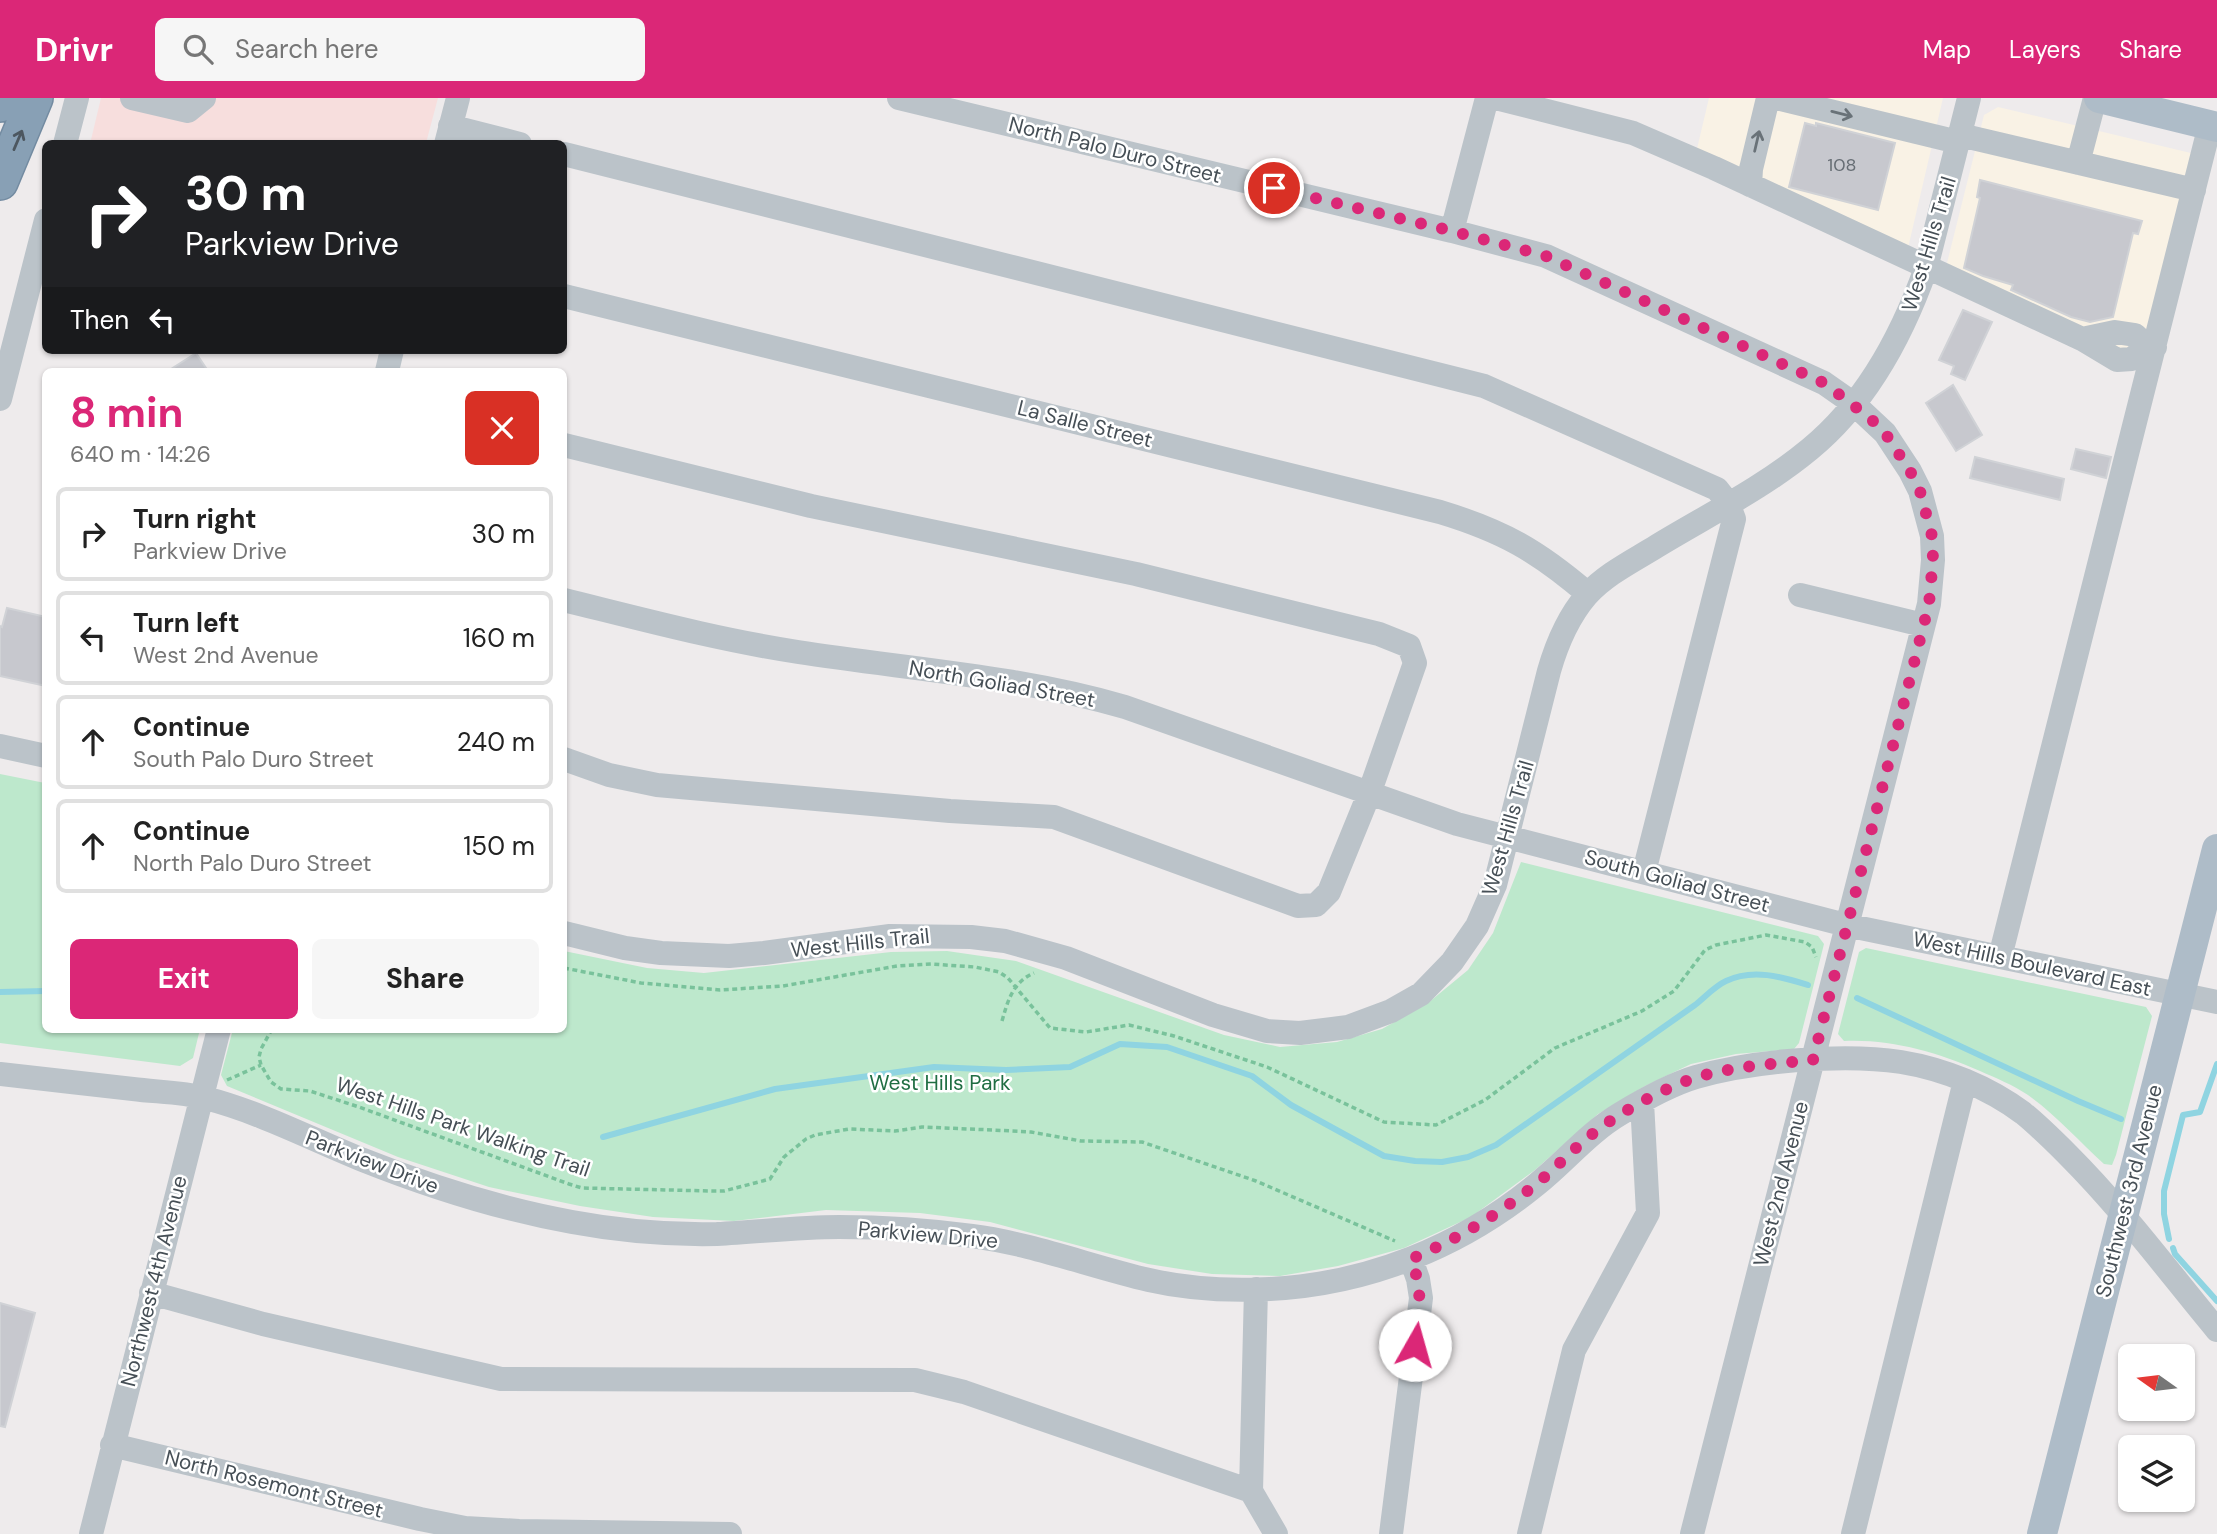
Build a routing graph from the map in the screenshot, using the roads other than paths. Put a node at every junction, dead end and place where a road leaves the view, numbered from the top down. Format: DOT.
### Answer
graph roads {
  1 [pos="1,98"];
  2 [pos="35,98"];
  3 [pos="76,98"];
  4 [pos="132,98"];
  5 [pos="204,98"];
  6 [pos="458,98"];
  7 [pos="899,98"];
  8 [pos="1487,98"];
  9 [pos="1496,98"];
  10 [pos="1768,98"];
  11 [pos="1776,98"];
  12 [pos="1969,98"];
  13 [pos="2097,98"];
  14 [pos="0,104"];
  15 [pos="2214,126"];
  16 [pos="448,135"];
  17 [pos="1959,139"];
  18 [pos="66,140"];
  19 [pos="488,140"];
  20 [pos="567,155"];
  21 [pos="2078,163"];
  22 [pos="0,182"];
  23 [pos="1750,185"];
  24 [pos="2194,190"];
  25 [pos="1452,231"];
  26 [pos="42,236"];
  27 [pos="1926,268"];
  28 [pos="567,297"];
  29 [pos="2151,346"];
  30 [pos="0,399"];
  31 [pos="1854,404"];
  32 [pos="567,446"];
  33 [pos="1728,503"];
  34 [pos="1588,594"];
  35 [pos="1800,595"];
  36 [pos="567,601"];
  37 [pos="1923,625"];
  38 [pos="0,747"];
  39 [pos="42,755"];
  40 [pos="567,760"];
  41 [pos="1369,794"];
  42 [pos="1508,838"];
  43 [pos="2217,849"];
  44 [pos="1644,872"];
  45 [pos="1846,925"];
  46 [pos="567,934"];
  47 [pos="2000,957"];
  48 [pos="2179,995"];
  49 [pos="2217,1002"];
  50 [pos="218,1033"];
  51 [pos="1813,1060"];
  52 [pos="0,1073"];
  53 [pos="1965,1081"];
  54 [pos="211,1089"];
  55 [pos="1642,1102"];
  56 [pos="2123,1215"];
  57 [pos="1408,1251"];
  58 [pos="1256,1289"];
  59 [pos="151,1293"];
  60 [pos="2217,1330"];
  61 [pos="112,1445"];
  62 [pos="1251,1491"];
  63 [pos="91,1534"];
  64 [pos="730,1534"];
  65 [pos="1276,1534"];
  66 [pos="1391,1534"];
  67 [pos="1528,1534"];
  68 [pos="1692,1534"];
  69 [pos="1853,1534"];
  70 [pos="2042,1534"];
  1 -- 14 [label="highway"];
  22 -- 2 [label="highway, one-way"];
  3 -- 18 [label="street"];
  4 -- 5 [label="street"];
  6 -- 16 [label="street"];
  7 -- 25 [label="street, North Palo Duro Street"];
  8 -- 25 [label="street"];
  9 -- 23 [label="street"];
  23 -- 10 [label="street, one-way"];
  11 -- 17 [label="street, one-way"];
  12 -- 17 [label="street, West Hills Trail"];
  13 -- 15 [label="main road"];
  13 -- 21 [label="street"];
  15 -- 24 [label="street"];
  16 -- 19 [label="street"];
  17 -- 21 [label="street"];
  17 -- 27 [label="street, West Hills Trail"];
  20 -- 33 [label="street"];
  21 -- 24 [label="street"];
  23 -- 27 [label="street"];
  24 -- 29 [label="street"];
  25 -- 31 [label="street, North Palo Duro Street"];
  26 -- 30 [label="street"];
  27 -- 29 [label="street"];
  27 -- 31 [label="street, West Hills Trail"];
  28 -- 34 [label="street, La Salle Street"];
  29 -- 47 [label="street"];
  31 -- 33 [label="street, West Hills Trail"];
  31 -- 37 [label="street, West 2nd Avenue"];
  32 -- 41 [label="street"];
  33 -- 34 [label="street, West Hills Trail"];
  33 -- 44 [label="street"];
  34 -- 42 [label="street, West Hills Trail"];
  35 -- 37 [label="street"];
  36 -- 41 [label="street, North Goliad Street"];
  37 -- 45 [label="street, West 2nd Avenue"];
  38 -- 39 [label="street"];
  40 -- 41 [label="street"];
  41 -- 42 [label="street, North Goliad Street"];
  42 -- 44 [label="street, South Goliad Street"];
  42 -- 46 [label="street, West Hills Trail"];
  43 -- 48 [label="main road, Southwest 3rd Avenue"];
  44 -- 45 [label="street, South Goliad Street"];
  45 -- 47 [label="street, West Hills Boulevard East"];
  45 -- 51 [label="street, West 2nd Avenue"];
  47 -- 48 [label="street, West Hills Boulevard East"];
  48 -- 49 [label="street, West Hills Boulevard East"];
  48 -- 56 [label="main road, Southwest 3rd Avenue"];
  50 -- 54 [label="street, Northwest 4th Avenue"];
  51 -- 53 [label="street, Parkview Drive"];
  51 -- 55 [label="street, Parkview Drive"];
  51 -- 68 [label="street, West 2nd Avenue"];
  52 -- 54 [label="street, Parkview Drive"];
  53 -- 56 [label="street, Parkview Drive"];
  53 -- 69 [label="street"];
  54 -- 58 [label="street, Parkview Drive"];
  54 -- 59 [label="street, Northwest 4th Avenue"];
  55 -- 57 [label="street, Parkview Drive"];
  55 -- 67 [label="street"];
  56 -- 60 [label="street, Parkview Drive"];
  56 -- 70 [label="main road, Southwest 3rd Avenue"];
  57 -- 58 [label="street, Parkview Drive"];
  57 -- 66 [label="street"];
  58 -- 62 [label="street"];
  59 -- 61 [label="street, Northwest 4th Avenue"];
  59 -- 62 [label="street"];
  61 -- 63 [label="street, Northwest 4th Avenue"];
  61 -- 64 [label="street, North Rosemont Street"];
  62 -- 65 [label="street"];
}
